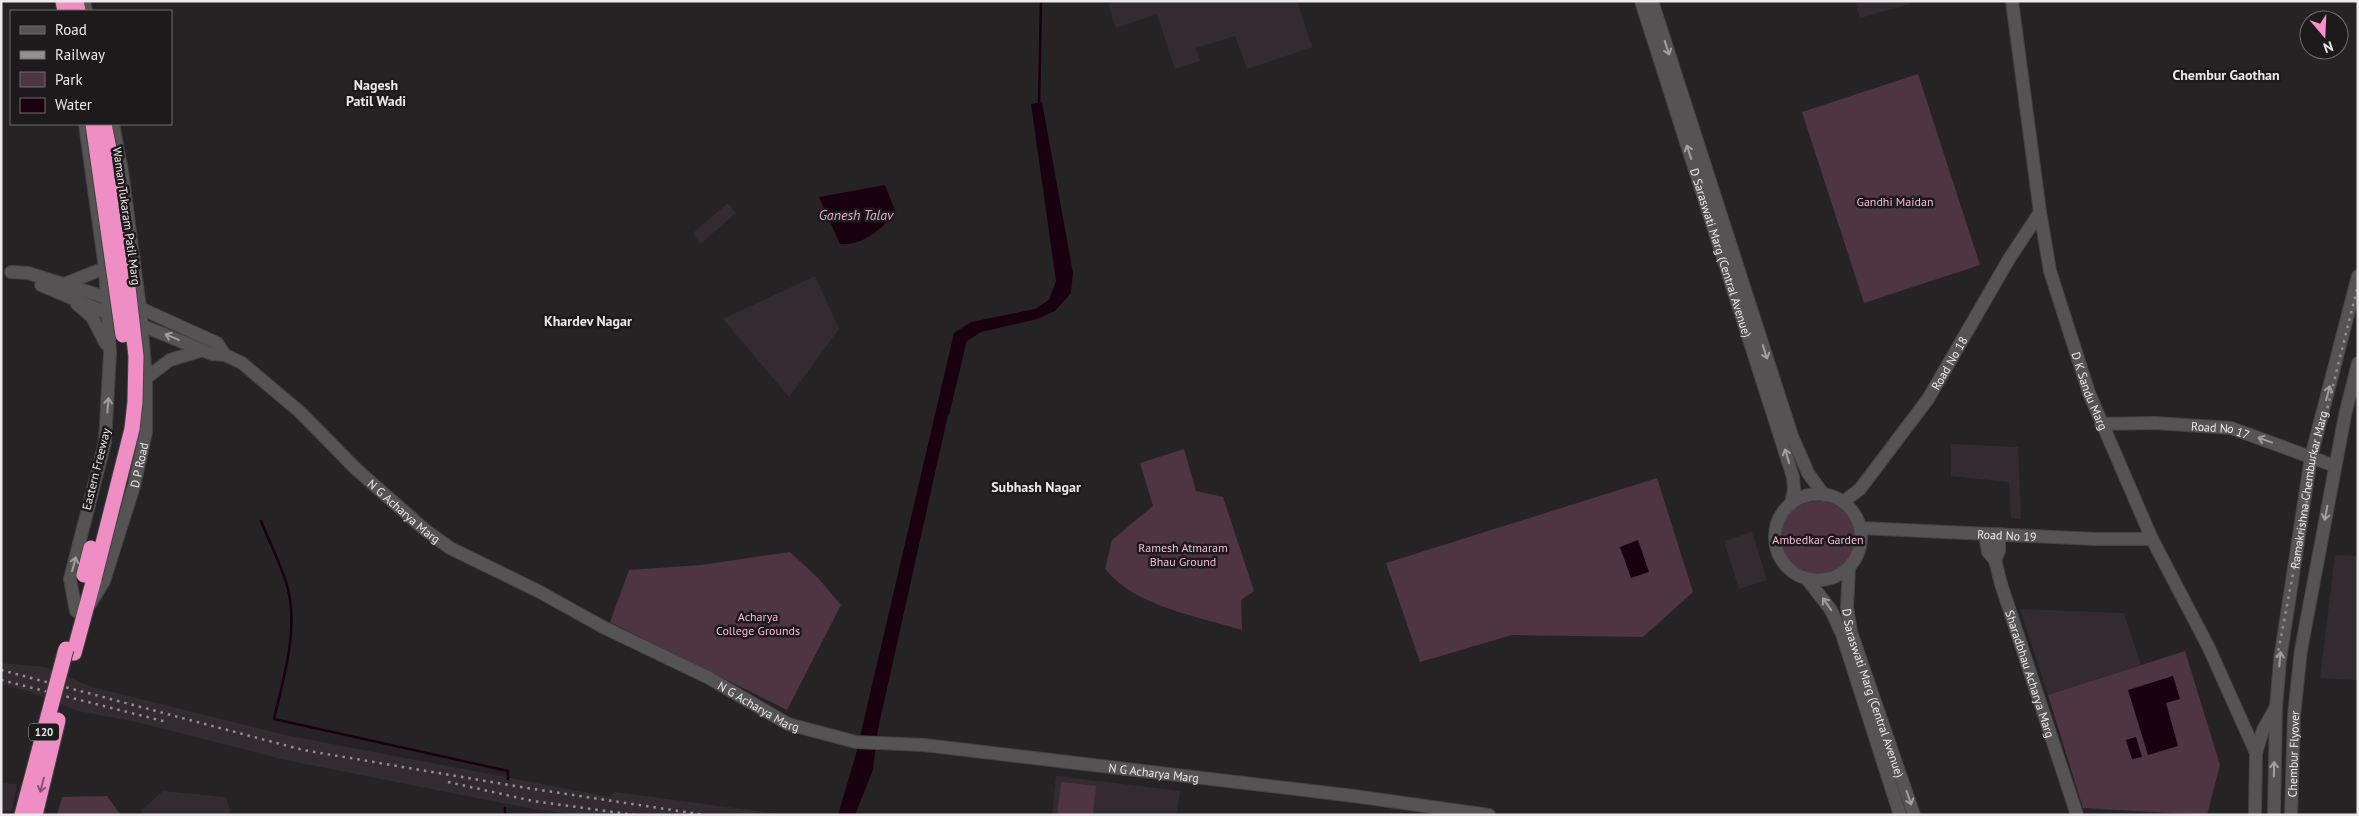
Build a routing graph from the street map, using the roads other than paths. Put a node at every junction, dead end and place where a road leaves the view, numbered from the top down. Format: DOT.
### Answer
graph roads {
  1 [pos="1641,1"];
  2 [pos="1652,1"];
  3 [pos="2012,1"];
  4 [pos="85,125"];
  5 [pos="93,125"];
  6 [pos="104,125"];
  7 [pos="113,125"];
  8 [pos="2040,212"];
  9 [pos="105,268"];
  10 [pos="6,270"];
  11 [pos="2358,276"];
  12 [pos="63,288"];
  13 [pos="107,298"];
  14 [pos="140,308"];
  15 [pos="107,313"];
  16 [pos="141,324"];
  17 [pos="203,350"];
  18 [pos="110,353"];
  19 [pos="225,355"];
  20 [pos="2358,363"];
  21 [pos="146,378"];
  22 [pos="2101,424"];
  23 [pos="2311,457"];
  24 [pos="2335,466"];
  25 [pos="1824,495"];
  26 [pos="1843,502"];
  27 [pos="1791,504"];
  28 [pos="1861,528"];
  29 [pos="1985,534"];
  30 [pos="1998,534"];
  31 [pos="2152,539"];
  32 [pos="1995,560"];
  33 [pos="1849,567"];
  34 [pos="89,577"];
  35 [pos="1807,579"];
  36 [pos="80,613"];
  37 [pos="70,651"];
  38 [pos="2297,693"];
  39 [pos="2276,708"];
  40 [pos="2256,753"];
  41 [pos="22,815"];
  42 [pos="35,815"];
  43 [pos="1489,815"];
  44 [pos="1900,815"];
  45 [pos="1914,815"];
  46 [pos="2077,815"];
  47 [pos="2255,815"];
  48 [pos="2274,815"];
  49 [pos="2291,815"];
  50 [pos="2296,815"];
  27 -- 1 [label="main road, D Saraswati Marg (Central Avenue), one-way"];
  2 -- 25 [label="main road, D Saraswati Marg (Central Avenue), one-way"];
  3 -- 8 [label="main road, D K Sandu Marg"];
  4 -- 9 [label="main road"];
  5 -- 34 [label="highway, Eastern Freeway, bridge"];
  6 -- 34 [label="highway, Eastern Freeway, bridge"];
  7 -- 14 [label="main road, Waman Tukaram Patil Marg"];
  8 -- 22 [label="main road, D K Sandu Marg"];
  8 -- 26 [label="main road, Road No 18"];
  9 -- 12 [label="main road"];
  9 -- 13 [label="main road"];
  10 -- 12 [label="main road"];
  23 -- 11 [label="main road, Ramakrishna Chemburkar Marg, one-way"];
  12 -- 13 [label="main road, N G Acharya Marg"];
  12 -- 15 [label="main road"];
  12 -- 18 [label="main road"];
  13 -- 14 [label="main road, N G Acharya Marg"];
  13 -- 15 [label="main road"];
  14 -- 16 [label="main road, D P Road"];
  14 -- 19 [label="main road, N G Acharya Marg"];
  15 -- 16 [label="main road"];
  15 -- 18 [label="main road"];
  17 -- 16 [label="main road, one-way"];
  16 -- 21 [label="main road, D P Road"];
  17 -- 19 [label="main road"];
  17 -- 21 [label="main road"];
  36 -- 18 [label="main road, one-way"];
  19 -- 43 [label="main road, N G Acharya Marg"];
  20 -- 24 [label="main road, Ramakrishna Chemburkar Marg"];
  21 -- 36 [label="main road, D P Road"];
  23 -- 22 [label="main road, Road No 17, one-way"];
  22 -- 31 [label="main road, D K Sandu Marg"];
  23 -- 24 [label="main road, Road No 17"];
  39 -- 23 [label="main road, Ramakrishna Chemburkar Marg, one-way"];
  24 -- 38 [label="main road, Ramakrishna Chemburkar Marg, one-way"];
  25 -- 26 [label="main road"];
  25 -- 27 [label="main road"];
  26 -- 28 [label="main road"];
  27 -- 35 [label="main road"];
  28 -- 29 [label="main road, Road No 19"];
  28 -- 33 [label="main road"];
  29 -- 30 [label="main road, Road No 19"];
  29 -- 32 [label="main road, Sharadbhau Acharya Marg"];
  30 -- 31 [label="main road, Road No 19"];
  30 -- 32 [label="main road"];
  31 -- 40 [label="main road, D K Sandu Marg"];
  32 -- 46 [label="main road, Sharadbhau Acharya Marg"];
  33 -- 35 [label="main road"];
  33 -- 45 [label="main road, D Saraswati Marg (Central Avenue), one-way"];
  34 -- 36 [label="highway, Eastern Freeway"];
  44 -- 35 [label="main road, one-way"];
  36 -- 37 [label="highway, Eastern Freeway"];
  37 -- 41 [label="highway, Eastern Freeway / 120, bridge"];
  37 -- 42 [label="highway, Eastern Freeway / 120, one-way, bridge"];
  38 -- 49 [label="main road, Chembur Flyover"];
  38 -- 50 [label="main road"];
  39 -- 40 [label="main road"];
  48 -- 39 [label="main road, Chembur Flyover, one-way"];
  40 -- 47 [label="main road"];
}
